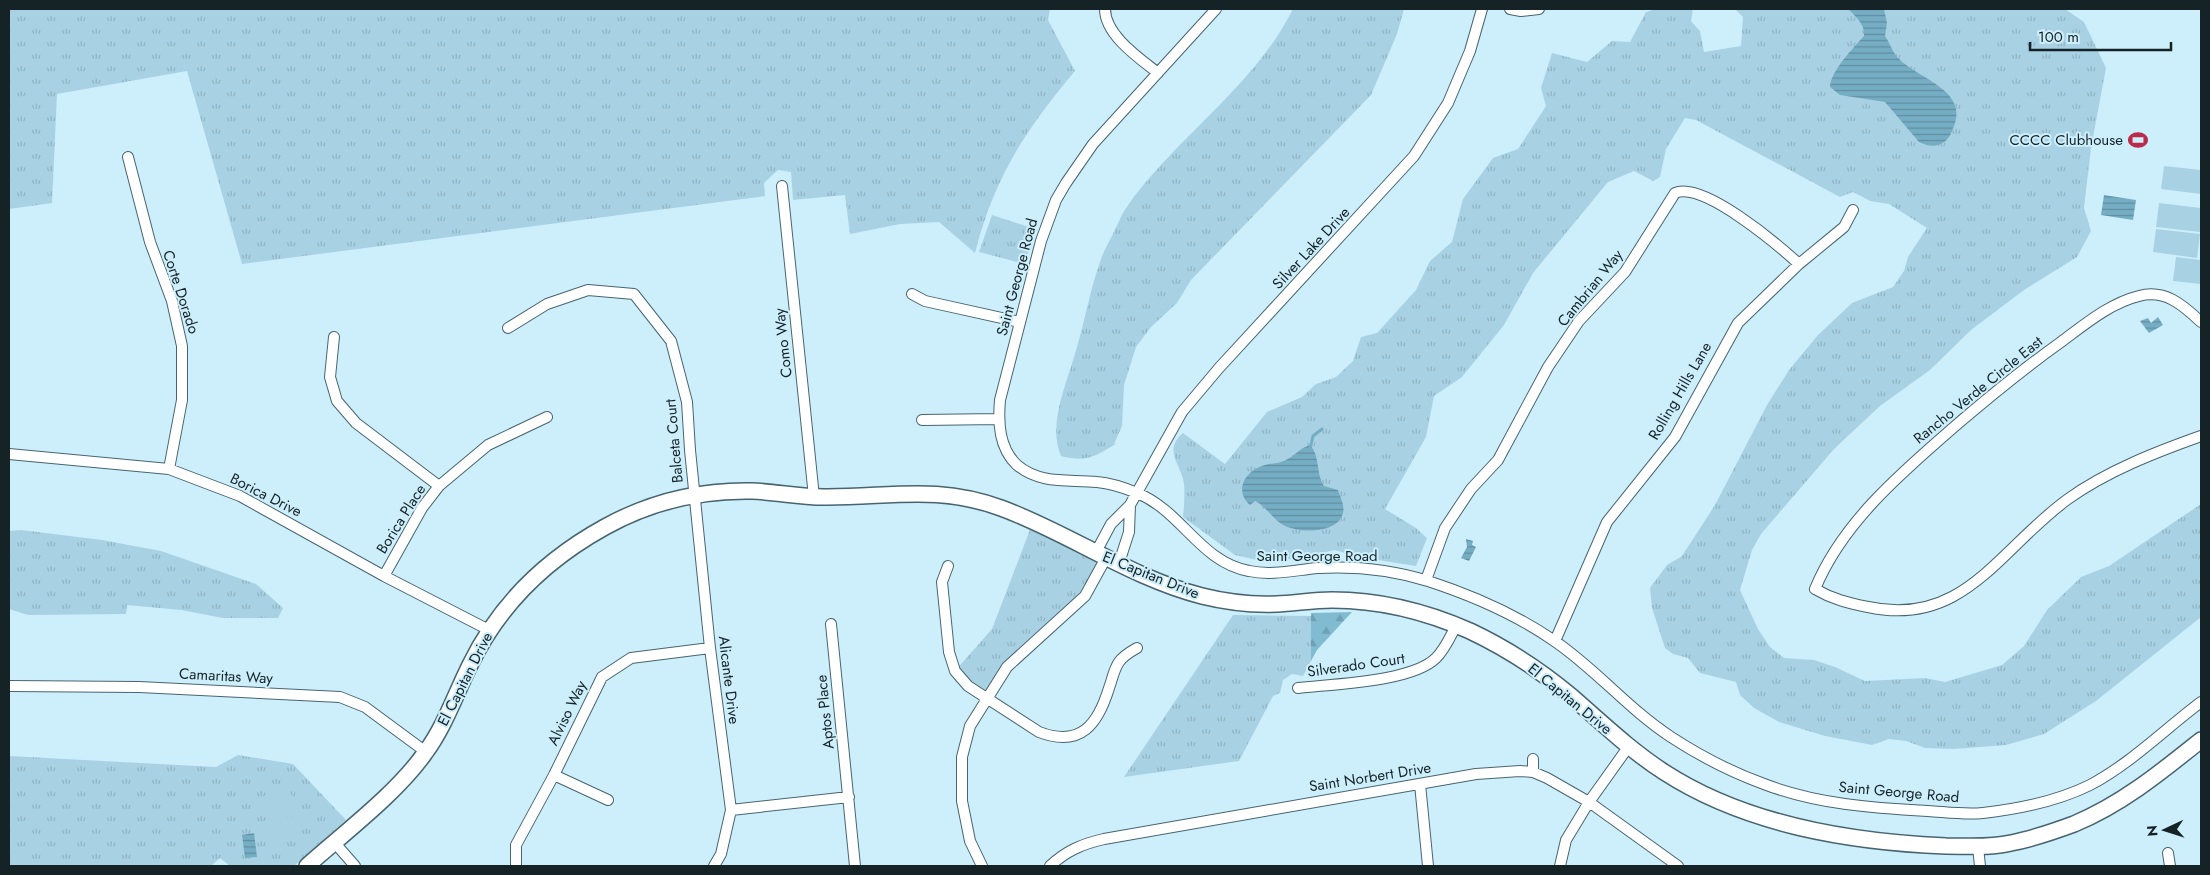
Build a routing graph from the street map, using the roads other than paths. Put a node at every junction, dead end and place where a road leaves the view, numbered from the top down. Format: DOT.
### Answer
graph roads {
  1 [pos="1105,9"];
  2 [pos="1216,9"];
  3 [pos="1482,9"];
  4 [pos="1510,9"];
  5 [pos="1538,9"];
  6 [pos="1158,73"];
  7 [pos="128,157"];
  8 [pos="782,186"];
  9 [pos="1853,210"];
  10 [pos="1799,264"];
  11 [pos="912,294"];
  12 [pos="1020,322"];
  13 [pos="2201,322"];
  14 [pos="508,328"];
  15 [pos="334,336"];
  16 [pos="547,418"];
  17 [pos="998,419"];
  18 [pos="922,420"];
  19 [pos="2201,436"];
  20 [pos="9,454"];
  21 [pos="169,469"];
  22 [pos="439,486"];
  23 [pos="1136,492"];
  24 [pos="694,495"];
  25 [pos="814,497"];
  26 [pos="1130,505"];
  27 [pos="1108,557"];
  28 [pos="948,566"];
  29 [pos="384,576"];
  30 [pos="1426,580"];
  31 [pos="831,624"];
  32 [pos="1456,626"];
  33 [pos="489,630"];
  34 [pos="1555,641"];
  35 [pos="710,648"];
  36 [pos="1137,648"];
  37 [pos="9,686"];
  38 [pos="1298,688"];
  39 [pos="986,697"];
  40 [pos="2201,702"];
  41 [pos="2201,740"];
  42 [pos="1629,746"];
  43 [pos="426,752"];
  44 [pos="1533,759"];
  45 [pos="1533,772"];
  46 [pos="554,775"];
  47 [pos="1420,784"];
  48 [pos="849,797"];
  49 [pos="608,800"];
  50 [pos="1589,802"];
  51 [pos="731,810"];
  52 [pos="334,842"];
  53 [pos="1978,846"];
  54 [pos="2168,853"];
  55 [pos="307,866"];
  56 [pos="355,866"];
  57 [pos="516,866"];
  58 [pos="714,866"];
  59 [pos="855,866"];
  60 [pos="982,866"];
  61 [pos="1050,866"];
  62 [pos="1428,866"];
  63 [pos="1560,866"];
  64 [pos="1678,866"];
  65 [pos="1980,866"];
  66 [pos="2170,866"];
  1 -- 6 [label="street"];
  2 -- 6 [label="street, Saint George Road"];
  3 -- 23 [label="street, Silver Lake Drive"];
  4 -- 5 [label="street"];
  6 -- 12 [label="street, Saint George Road"];
  7 -- 21 [label="street, Corte Dorado"];
  8 -- 25 [label="street, Como Way"];
  9 -- 10 [label="street, Rolling Hills Lane"];
  10 -- 30 [label="street, Cambrian Way"];
  10 -- 34 [label="street, Rolling Hills Lane"];
  11 -- 12 [label="street"];
  12 -- 17 [label="street, Saint George Road"];
  13 -- 19 [label="street, Rancho Verde Circle East"];
  14 -- 24 [label="street, Balceta Court"];
  15 -- 22 [label="street"];
  16 -- 22 [label="street, Borica Place"];
  17 -- 18 [label="street"];
  17 -- 23 [label="street, Saint George Road"];
  20 -- 21 [label="street, Borica Drive"];
  21 -- 29 [label="street, Borica Drive"];
  22 -- 29 [label="street, Borica Place"];
  23 -- 26 [label="street, Silver Lake Drive"];
  23 -- 30 [label="street, Saint George Road"];
  24 -- 25 [label="street, El Capitan Drive"];
  24 -- 33 [label="street, El Capitan Drive"];
  24 -- 35 [label="street, Alicante Drive"];
  25 -- 27 [label="street, El Capitan Drive"];
  26 -- 27 [label="street"];
  26 -- 27 [label="street"];
  27 -- 32 [label="street, El Capitan Drive"];
  27 -- 39 [label="street"];
  28 -- 39 [label="street"];
  29 -- 33 [label="street, Borica Drive"];
  30 -- 34 [label="street, Saint George Road"];
  31 -- 48 [label="street, Aptos Place"];
  32 -- 38 [label="street, Silverado Court"];
  32 -- 42 [label="street, El Capitan Drive"];
  33 -- 43 [label="street, El Capitan Drive"];
  34 -- 40 [label="street, Saint George Road"];
  35 -- 46 [label="street, Alviso Way"];
  35 -- 51 [label="street, Alicante Drive"];
  36 -- 39 [label="street"];
  37 -- 43 [label="street, Camaritas Way"];
  39 -- 60 [label="street"];
  41 -- 53 [label="street, El Capitan Drive"];
  42 -- 50 [label="street"];
  42 -- 53 [label="street, El Capitan Drive"];
  43 -- 52 [label="street, El Capitan Drive"];
  44 -- 45 [label="street"];
  45 -- 47 [label="street, Saint Norbert Drive"];
  45 -- 50 [label="street"];
  46 -- 49 [label="street"];
  46 -- 57 [label="street, Alviso Way"];
  47 -- 61 [label="street, Saint Norbert Drive"];
  47 -- 62 [label="street"];
  48 -- 51 [label="street"];
  48 -- 59 [label="street, Aptos Place"];
  50 -- 63 [label="street"];
  50 -- 64 [label="street"];
  51 -- 58 [label="street, Alicante Drive"];
  52 -- 55 [label="street, El Capitan Drive"];
  52 -- 56 [label="street"];
  53 -- 65 [label="street"];
  54 -- 66 [label="street"];
}
